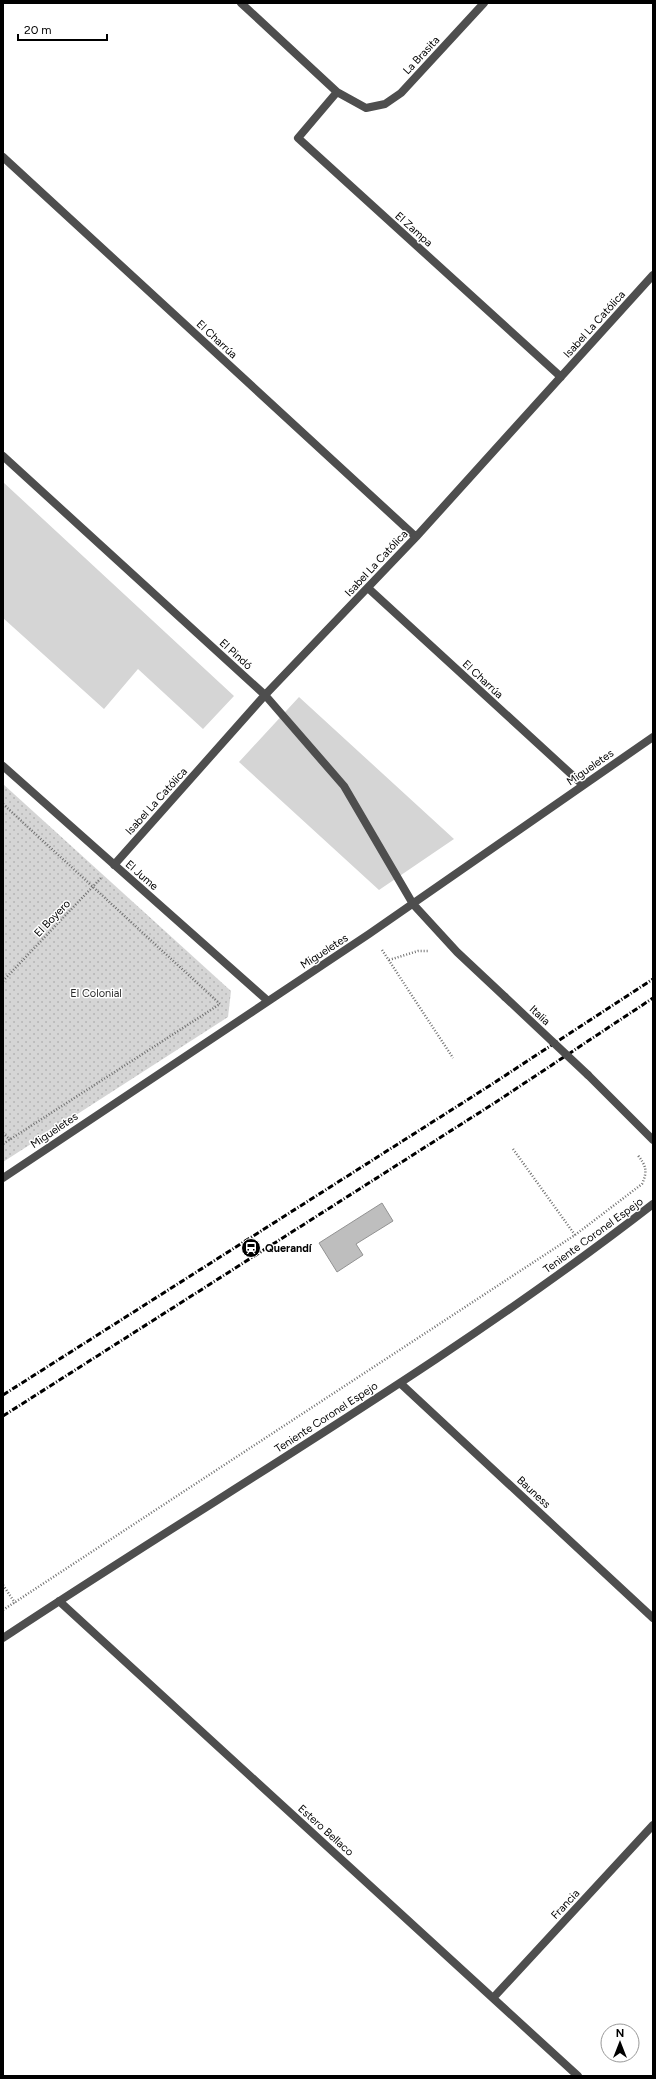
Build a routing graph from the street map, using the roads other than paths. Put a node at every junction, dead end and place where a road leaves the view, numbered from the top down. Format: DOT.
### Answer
graph roads {
  1 [pos="242,3"];
  2 [pos="484,3"];
  3 [pos="337,92"];
  4 [pos="3,157"];
  5 [pos="653,275"];
  6 [pos="561,377"];
  7 [pos="3,456"];
  8 [pos="416,537"];
  9 [pos="368,588"];
  10 [pos="265,695"];
  11 [pos="653,737"];
  12 [pos="3,766"];
  13 [pos="583,786"];
  14 [pos="114,865"];
  15 [pos="413,904"];
  16 [pos="268,1001"];
  17 [pos="653,1140"];
  18 [pos="3,1178"];
  19 [pos="653,1204"];
  20 [pos="400,1383"];
  21 [pos="59,1601"];
  22 [pos="653,1618"];
  23 [pos="3,1638"];
  24 [pos="653,1825"];
  25 [pos="492,1998"];
  26 [pos="578,2076"];
  1 -- 3 [label="street"];
  2 -- 3 [label="street, La Brasita"];
  3 -- 6 [label="street, El Zampa"];
  4 -- 8 [label="street, El Charrúa"];
  5 -- 6 [label="street, Isabel La Católica"];
  6 -- 8 [label="street, Isabel La Católica"];
  7 -- 10 [label="street, El Pindó"];
  8 -- 9 [label="street, Isabel La Católica"];
  9 -- 10 [label="street, Isabel La Católica"];
  9 -- 13 [label="street, El Charrúa"];
  10 -- 14 [label="street, Isabel La Católica"];
  10 -- 15 [label="street, El Pindó"];
  11 -- 13 [label="street, Migueletes"];
  12 -- 14 [label="street, El Jume"];
  13 -- 15 [label="street, Migueletes"];
  14 -- 16 [label="street, El Jume"];
  15 -- 16 [label="street, Migueletes"];
  15 -- 17 [label="street, Italia, bridge"];
  16 -- 18 [label="street, Migueletes"];
  19 -- 20 [label="street, Teniente Coronel Espejo"];
  20 -- 21 [label="street, Teniente Coronel Espejo"];
  20 -- 22 [label="street, Bauness"];
  21 -- 23 [label="street, Teniente Coronel Espejo"];
  21 -- 25 [label="street, Estero Bellaco"];
  24 -- 25 [label="street, Francia"];
  25 -- 26 [label="street, Estero Bellaco"];
}
